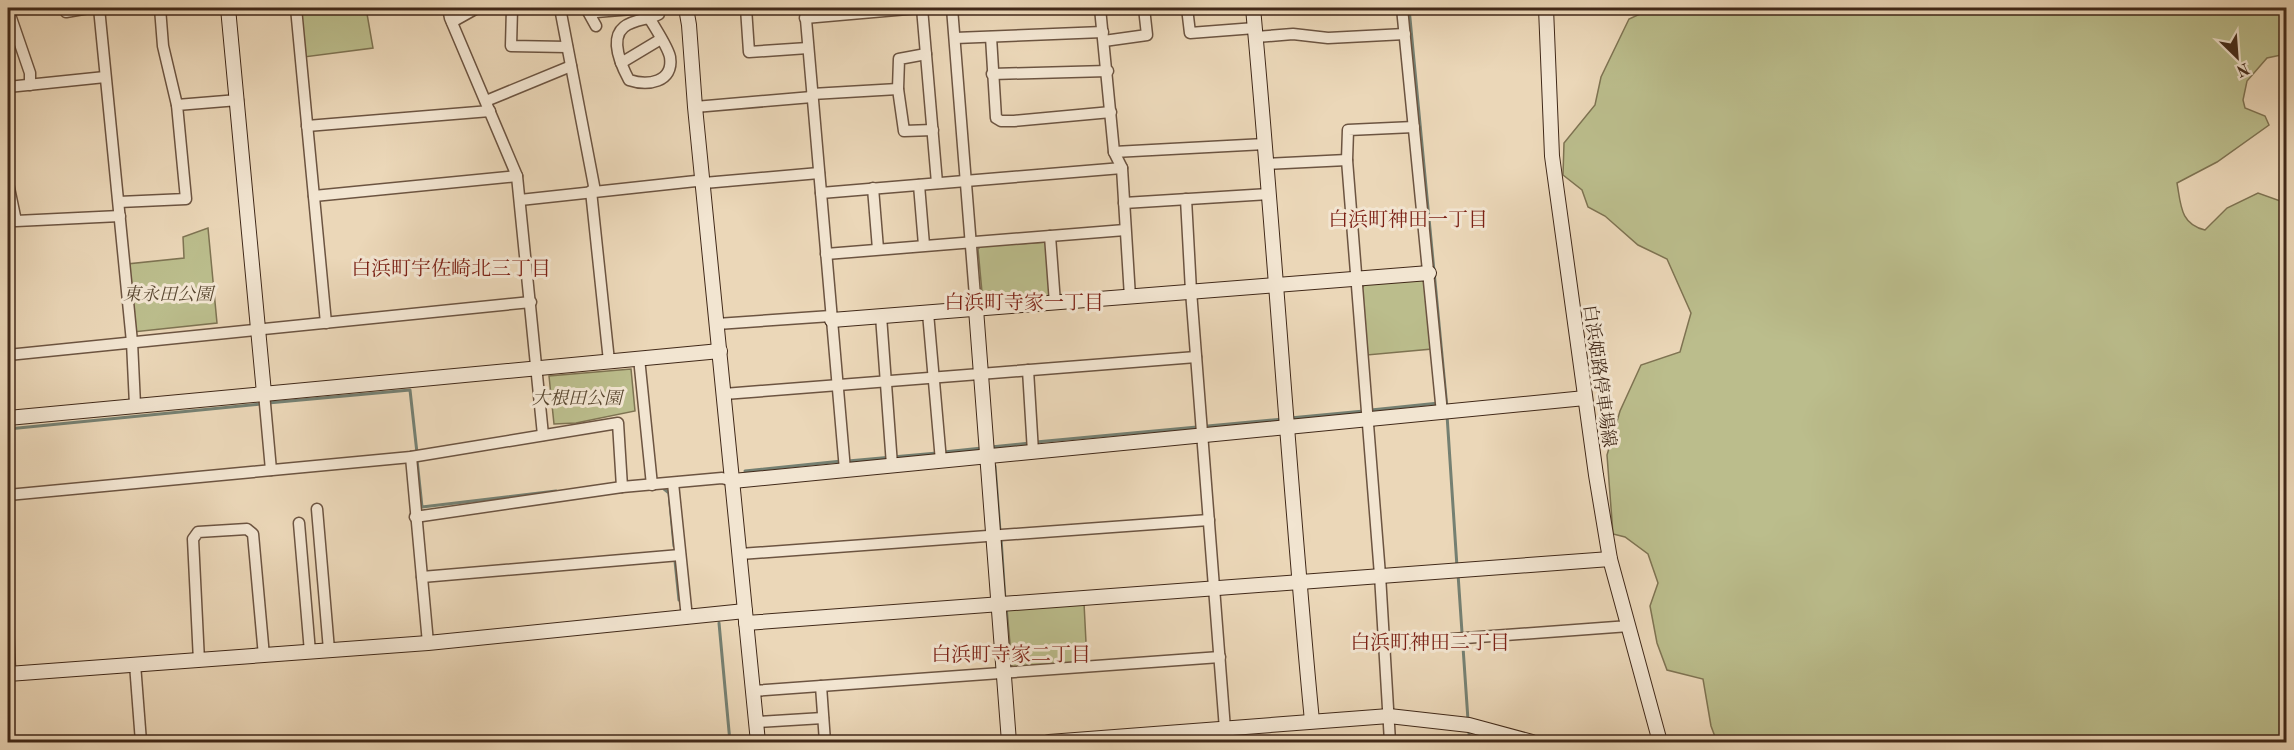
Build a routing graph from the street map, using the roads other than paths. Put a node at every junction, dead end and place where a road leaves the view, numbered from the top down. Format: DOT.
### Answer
graph roads {
  1 [pos="65,8"];
  2 [pos="89,8"];
  3 [pos="99,8"];
  4 [pos="160,8"];
  5 [pos="228,8"];
  6 [pos="297,8"];
  7 [pos="448,8"];
  8 [pos="477,8"];
  9 [pos="512,8"];
  10 [pos="560,8"];
  11 [pos="645,8"];
  12 [pos="660,8"];
  13 [pos="686,8"];
  14 [pos="746,8"];
  15 [pos="921,8"];
  16 [pos="952,8"];
  17 [pos="1101,8"];
  18 [pos="1144,8"];
  19 [pos="1187,8"];
  20 [pos="1253,8"];
  21 [pos="1402,8"];
  22 [pos="1546,8"];
  23 [pos="8,9"];
  24 [pos="589,11"];
  25 [pos="805,13"];
  26 [pos="650,19"];
  27 [pos="452,22"];
  28 [pos="596,26"];
  29 [pos="1255,32"];
  30 [pos="11,33"];
  31 [pos="1405,34"];
  32 [pos="1104,36"];
  33 [pos="991,37"];
  34 [pos="955,38"];
  35 [pos="661,39"];
  36 [pos="567,46"];
  37 [pos="808,48"];
  38 [pos="691,51"];
  39 [pos="926,54"];
  40 [pos="670,56"];
  41 [pos="621,63"];
  42 [pos="571,66"];
  43 [pos="1108,71"];
  44 [pos="992,74"];
  45 [pos="105,77"];
  46 [pos="30,85"];
  47 [pos="8,87"];
  48 [pos="898,89"];
  49 [pos="812,96"];
  50 [pos="238,100"];
  51 [pos="177,105"];
  52 [pos="488,106"];
  53 [pos="695,107"];
  54 [pos="1111,112"];
  55 [pos="307,126"];
  56 [pos="1414,127"];
  57 [pos="933,130"];
  58 [pos="1265,144"];
  59 [pos="1114,152"];
  60 [pos="1347,160"];
  61 [pos="1267,164"];
  62 [pos="1122,168"];
  63 [pos="819,172"];
  64 [pos="517,176"];
  65 [pos="967,181"];
  66 [pos="8,183"];
  67 [pos="704,183"];
  68 [pos="937,183"];
  69 [pos="920,184"];
  70 [pos="873,188"];
  71 [pos="593,191"];
  72 [pos="821,193"];
  73 [pos="1269,194"];
  74 [pos="314,196"];
  75 [pos="1186,199"];
  76 [pos="520,200"];
  77 [pos="119,201"];
  78 [pos="1124,203"];
  79 [pos="120,216"];
  80 [pos="1125,230"];
  81 [pos="1050,236"];
  82 [pos="972,243"];
  83 [pos="924,245"];
  84 [pos="878,249"];
  85 [pos="826,254"];
  86 [pos="1429,273"];
  87 [pos="1357,279"];
  88 [pos="1277,284"];
  89 [pos="1191,291"];
  90 [pos="1130,297"];
  91 [pos="531,302"];
  92 [pos="1055,303"];
  93 [pos="976,309"];
  94 [pos="927,313"];
  95 [pos="881,316"];
  96 [pos="832,318"];
  97 [pos="326,323"];
  98 [pos="717,324"];
  99 [pos="257,329"];
  100 [pos="132,342"];
  101 [pos="720,351"];
  102 [pos="8,355"];
  103 [pos="1196,357"];
  104 [pos="639,358"];
  105 [pos="609,361"];
  106 [pos="537,369"];
  107 [pos="1028,370"];
  108 [pos="981,375"];
  109 [pos="932,377"];
  110 [pos="886,381"];
  111 [pos="837,384"];
  112 [pos="264,393"];
  113 [pos="724,394"];
  114 [pos="1585,398"];
  115 [pos="135,405"];
  116 [pos="1444,408"];
  117 [pos="1367,413"];
  118 [pos="8,418"];
  119 [pos="1288,427"];
  120 [pos="543,435"];
  121 [pos="1203,436"];
  122 [pos="1033,445"];
  123 [pos="987,456"];
  124 [pos="411,457"];
  125 [pos="941,461"];
  126 [pos="844,464"];
  127 [pos="892,465"];
  128 [pos="271,470"];
  129 [pos="733,481"];
  130 [pos="674,483"];
  131 [pos="652,485"];
  132 [pos="622,487"];
  133 [pos="8,495"];
  134 [pos="317,509"];
  135 [pos="415,517"];
  136 [pos="1209,520"];
  137 [pos="299,523"];
  138 [pos="999,535"];
  139 [pos="740,554"];
  140 [pos="680,555"];
  141 [pos="1610,559"];
  142 [pos="1380,574"];
  143 [pos="422,577"];
  144 [pos="1299,581"];
  145 [pos="1215,587"];
  146 [pos="999,604"];
  147 [pos="746,617"];
  148 [pos="687,618"];
  149 [pos="8,625"];
  150 [pos="1629,626"];
  151 [pos="428,643"];
  152 [pos="1384,644"];
  153 [pos="329,650"];
  154 [pos="310,652"];
  155 [pos="264,656"];
  156 [pos="1220,657"];
  157 [pos="199,661"];
  158 [pos="135,664"];
  159 [pos="1004,672"];
  160 [pos="9,673"];
  161 [pos="821,686"];
  162 [pos="753,691"];
  163 [pos="1389,716"];
  164 [pos="823,718"];
  165 [pos="1312,721"];
  166 [pos="756,722"];
  167 [pos="1226,736"];
  168 [pos="141,742"];
  169 [pos="758,742"];
  170 [pos="825,742"];
  171 [pos="1009,742"];
  172 [pos="1049,742"];
  173 [pos="1390,742"];
  174 [pos="1532,742"];
  175 [pos="1660,742"];
  1 -- 2 [label="street"];
  3 -- 45 [label="street"];
  4 -- 51 [label="street"];
  5 -- 50 [label="street"];
  6 -- 55 [label="street"];
  7 -- 27 [label="street"];
  8 -- 27 [label="street"];
  9 -- 36 [label="street"];
  10 -- 36 [label="street"];
  11 -- 24 [label="street"];
  12 -- 26 [label="street"];
  13 -- 38 [label="street"];
  14 -- 37 [label="street"];
  15 -- 25 [label="street"];
  15 -- 39 [label="street"];
  16 -- 34 [label="street"];
  17 -- 32 [label="street"];
  18 -- 32 [label="street"];
  19 -- 29 [label="street"];
  20 -- 29 [label="street"];
  21 -- 31 [label="street"];
  22 -- 114 [label="street, 白浜姫路停車場線"];
  23 -- 30 [label="street"];
  24 -- 28 [label="street"];
  25 -- 37 [label="street"];
  26 -- 35 [label="street"];
  26 -- 41 [label="street"];
  27 -- 52 [label="street"];
  29 -- 31 [label="street"];
  29 -- 58 [label="street"];
  30 -- 46 [label="street"];
  31 -- 56 [label="street"];
  32 -- 33 [label="street"];
  32 -- 43 [label="street"];
  33 -- 34 [label="street"];
  33 -- 44 [label="street"];
  34 -- 65 [label="street"];
  35 -- 40 [label="street"];
  35 -- 41 [label="street"];
  36 -- 42 [label="street"];
  37 -- 49 [label="street"];
  38 -- 40 [label="street"];
  38 -- 53 [label="street"];
  39 -- 48 [label="street"];
  39 -- 57 [label="street"];
  40 -- 41 [label="street"];
  42 -- 52 [label="street"];
  42 -- 71 [label="street"];
  43 -- 44 [label="street"];
  43 -- 54 [label="street"];
  44 -- 54 [label="street"];
  45 -- 46 [label="street"];
  45 -- 77 [label="street"];
  46 -- 47 [label="street"];
  48 -- 49 [label="street"];
  48 -- 57 [label="street"];
  49 -- 53 [label="street"];
  49 -- 63 [label="street"];
  50 -- 51 [label="street"];
  50 -- 99 [label="street"];
  51 -- 77 [label="street"];
  52 -- 55 [label="street"];
  52 -- 64 [label="street"];
  53 -- 67 [label="street"];
  54 -- 59 [label="street"];
  55 -- 74 [label="street"];
  56 -- 60 [label="street"];
  56 -- 86 [label="street"];
  57 -- 68 [label="street"];
  58 -- 59 [label="street"];
  58 -- 61 [label="street"];
  59 -- 62 [label="street"];
  60 -- 61 [label="street"];
  60 -- 87 [label="street"];
  61 -- 73 [label="street"];
  62 -- 65 [label="street"];
  62 -- 78 [label="street"];
  63 -- 67 [label="street"];
  63 -- 72 [label="street"];
  64 -- 74 [label="street"];
  64 -- 76 [label="street"];
  65 -- 68 [label="street"];
  65 -- 82 [label="street"];
  66 -- 79 [label="street"];
  67 -- 71 [label="street"];
  67 -- 98 [label="street"];
  68 -- 69 [label="street"];
  69 -- 70 [label="street"];
  69 -- 83 [label="street"];
  70 -- 72 [label="street"];
  70 -- 84 [label="street"];
  71 -- 76 [label="street"];
  71 -- 105 [label="street"];
  72 -- 85 [label="street"];
  73 -- 75 [label="street"];
  73 -- 88 [label="street"];
  74 -- 97 [label="street"];
  75 -- 78 [label="street"];
  75 -- 89 [label="street"];
  76 -- 91 [label="street"];
  77 -- 79 [label="street"];
  78 -- 80 [label="street"];
  79 -- 100 [label="street"];
  80 -- 81 [label="street"];
  80 -- 90 [label="street"];
  81 -- 82 [label="street"];
  81 -- 92 [label="street"];
  82 -- 83 [label="street"];
  82 -- 93 [label="street"];
  83 -- 84 [label="street"];
  84 -- 85 [label="street"];
  85 -- 96 [label="street"];
  86 -- 87 [label="street"];
  86 -- 116 [label="street"];
  87 -- 88 [label="street"];
  87 -- 117 [label="street"];
  88 -- 89 [label="street"];
  88 -- 119 [label="street"];
  89 -- 90 [label="street"];
  89 -- 103 [label="street"];
  90 -- 92 [label="street"];
  91 -- 97 [label="street"];
  91 -- 106 [label="street"];
  92 -- 93 [label="street"];
  93 -- 94 [label="street"];
  93 -- 108 [label="street"];
  94 -- 95 [label="street"];
  94 -- 109 [label="street"];
  95 -- 96 [label="street"];
  95 -- 110 [label="street"];
  96 -- 98 [label="street"];
  96 -- 111 [label="street"];
  97 -- 99 [label="street"];
  98 -- 101 [label="street"];
  99 -- 100 [label="street"];
  99 -- 112 [label="street"];
  100 -- 102 [label="street"];
  100 -- 115 [label="street"];
  101 -- 104 [label="street"];
  101 -- 113 [label="street"];
  103 -- 107 [label="street"];
  103 -- 121 [label="street"];
  104 -- 105 [label="street"];
  104 -- 131 [label="street"];
  105 -- 106 [label="street"];
  106 -- 112 [label="street"];
  106 -- 120 [label="street"];
  107 -- 108 [label="street"];
  107 -- 122 [label="street"];
  108 -- 109 [label="street"];
  108 -- 123 [label="street"];
  109 -- 110 [label="street"];
  109 -- 125 [label="street"];
  110 -- 111 [label="street"];
  110 -- 127 [label="street"];
  111 -- 113 [label="street"];
  111 -- 126 [label="street"];
  112 -- 115 [label="street"];
  112 -- 128 [label="street"];
  113 -- 129 [label="street"];
  114 -- 116 [label="street"];
  114 -- 141 [label="street, 白浜姫路停車場線"];
  115 -- 118 [label="street"];
  116 -- 117 [label="street"];
  117 -- 119 [label="street"];
  117 -- 142 [label="street"];
  119 -- 121 [label="street"];
  119 -- 144 [label="street"];
  120 -- 124 [label="street"];
  120 -- 132 [label="street"];
  121 -- 122 [label="street"];
  121 -- 136 [label="street"];
  122 -- 123 [label="street"];
  123 -- 125 [label="street"];
  123 -- 138 [label="street"];
  124 -- 128 [label="street"];
  124 -- 135 [label="street"];
  125 -- 127 [label="street"];
  126 -- 127 [label="street"];
  126 -- 129 [label="street"];
  128 -- 133 [label="street"];
  129 -- 130 [label="street"];
  129 -- 139 [label="street"];
  130 -- 131 [label="street"];
  130 -- 140 [label="street"];
  131 -- 132 [label="street"];
  132 -- 135 [label="street"];
  134 -- 153 [label="street"];
  135 -- 143 [label="street"];
  136 -- 138 [label="street"];
  136 -- 145 [label="street"];
  137 -- 154 [label="street"];
  138 -- 139 [label="street"];
  138 -- 146 [label="street"];
  139 -- 147 [label="street"];
  140 -- 143 [label="street"];
  140 -- 148 [label="street"];
  141 -- 142 [label="street"];
  141 -- 150 [label="street, 白浜姫路停車場線"];
  142 -- 144 [label="street"];
  142 -- 152 [label="street"];
  143 -- 151 [label="street"];
  144 -- 145 [label="street"];
  144 -- 165 [label="street"];
  145 -- 146 [label="street"];
  145 -- 156 [label="street"];
  146 -- 147 [label="street"];
  146 -- 159 [label="street"];
  147 -- 148 [label="street"];
  147 -- 162 [label="street"];
  148 -- 151 [label="street"];
  149 -- 160 [label="street"];
  150 -- 152 [label="street"];
  150 -- 175 [label="street, 白浜姫路停車場線"];
  151 -- 153 [label="street"];
  152 -- 163 [label="street"];
  153 -- 154 [label="street"];
  154 -- 155 [label="street"];
  155 -- 157 [label="street"];
  155 -- 157 [label="street"];
  156 -- 159 [label="street"];
  156 -- 167 [label="street"];
  157 -- 158 [label="street"];
  158 -- 160 [label="street"];
  158 -- 168 [label="street"];
  159 -- 161 [label="street"];
  159 -- 171 [label="street"];
  161 -- 162 [label="street"];
  161 -- 164 [label="street"];
  162 -- 166 [label="street"];
  163 -- 165 [label="street"];
  163 -- 173 [label="street"];
  163 -- 174 [label="street"];
  164 -- 166 [label="street"];
  164 -- 170 [label="street"];
  165 -- 167 [label="street"];
  166 -- 169 [label="street"];
  167 -- 172 [label="street"];
}
